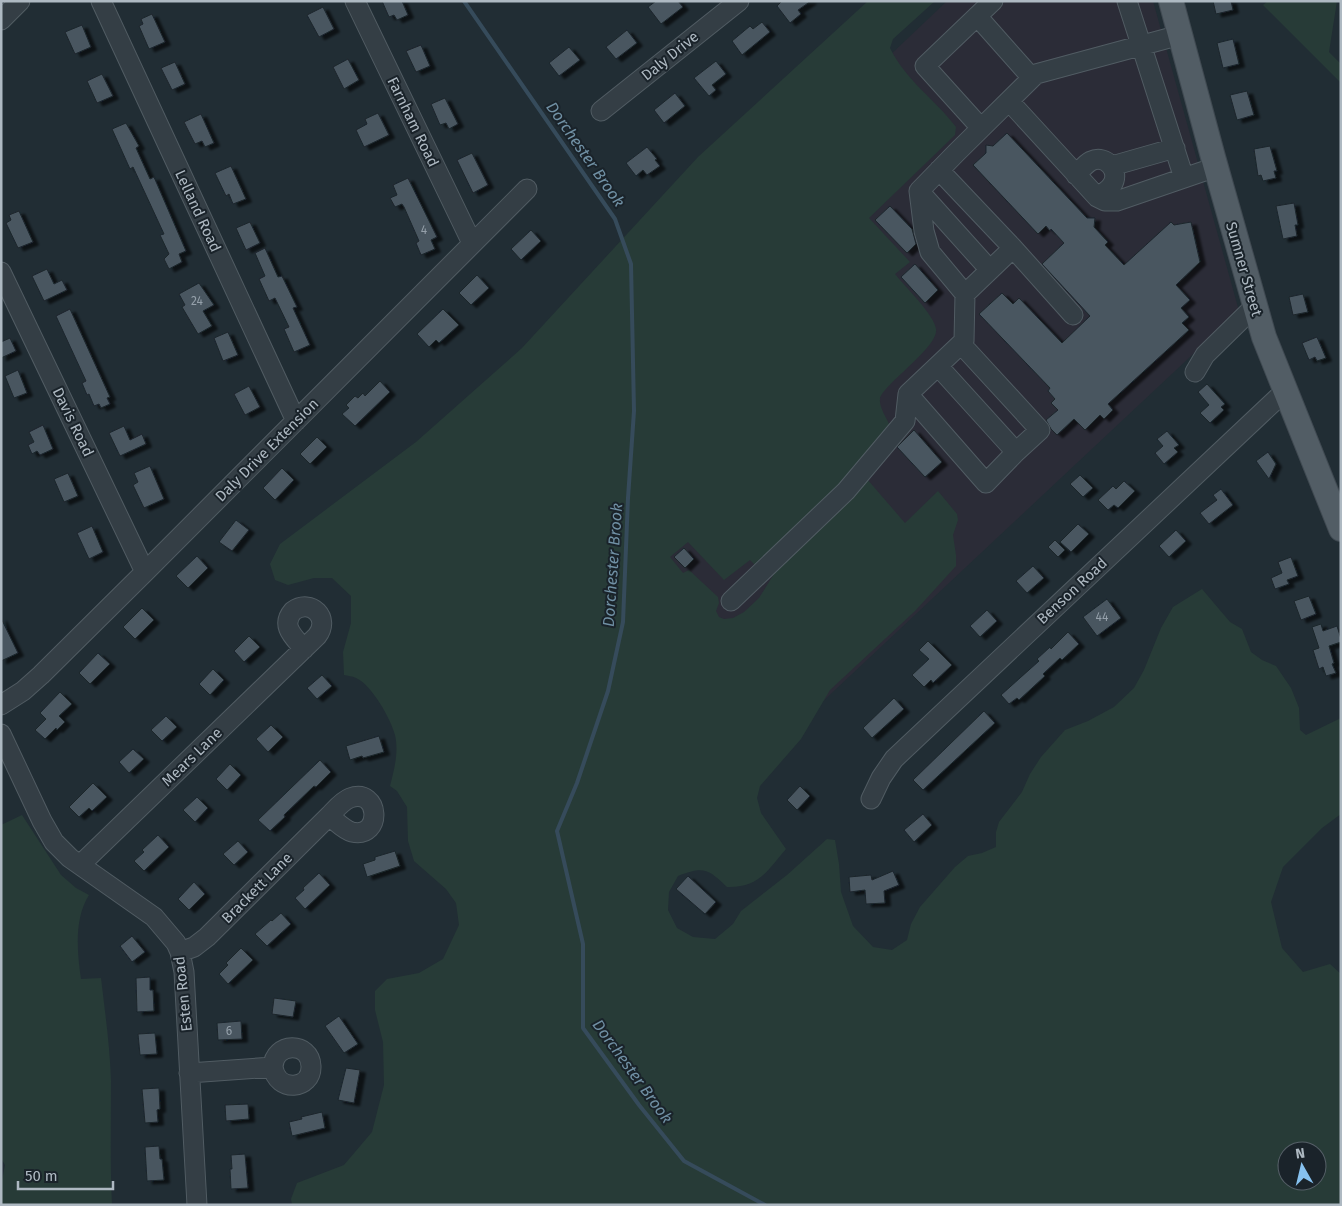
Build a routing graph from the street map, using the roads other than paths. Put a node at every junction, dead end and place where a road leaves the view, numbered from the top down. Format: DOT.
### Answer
graph roads {
  1 [pos="20,1"];
  2 [pos="101,1"];
  3 [pos="355,1"];
  4 [pos="739,1"];
  5 [pos="993,1"];
  6 [pos="1127,1"];
  7 [pos="1171,1"];
  8 [pos="977,16"];
  9 [pos="1,20"];
  10 [pos="1180,35"];
  11 [pos="1142,46"];
  12 [pos="1032,78"];
  13 [pos="1009,101"];
  14 [pos="601,111"];
  15 [pos="981,128"];
  16 [pos="1175,148"];
  17 [pos="1112,166"];
  18 [pos="1216,167"];
  19 [pos="939,170"];
  20 [pos="1076,175"];
  21 [pos="1184,178"];
  22 [pos="527,189"];
  23 [pos="919,192"];
  24 [pos="1097,197"];
  25 [pos="472,244"];
  26 [pos="1013,248"];
  27 [pos="990,270"];
  28 [pos="1,272"];
  29 [pos="964,294"];
  30 [pos="1255,306"];
  31 [pos="1073,314"];
  32 [pos="961,344"];
  33 [pos="938,366"];
  34 [pos="1195,372"];
  35 [pos="1285,391"];
  36 [pos="908,394"];
  37 [pos="296,420"];
  38 [pos="1016,452"];
  39 [pos="1341,529"];
  40 [pos="145,572"];
  41 [pos="731,601"];
  42 [pos="304,649"];
  43 [pos="1,705"];
  44 [pos="1,734"];
  45 [pos="871,799"];
  46 [pos="329,816"];
  47 [pos="80,865"];
  48 [pos="180,952"];
  49 [pos="273,1067"];
  50 [pos="189,1072"];
  51 [pos="197,1205"];
  1 -- 9 [label="street"];
  2 -- 37 [label="street, Lelland Road"];
  3 -- 25 [label="street, Farnham Road"];
  4 -- 14 [label="street, Daly Drive"];
  5 -- 8 [label="street"];
  6 -- 11 [label="street"];
  7 -- 10 [label="main road, Sumner Street"];
  8 -- 12 [label="street"];
  8 -- 15 [label="street"];
  10 -- 11 [label="street"];
  10 -- 18 [label="main road, Sumner Street"];
  11 -- 12 [label="street"];
  11 -- 16 [label="street"];
  12 -- 13 [label="street"];
  13 -- 15 [label="street"];
  13 -- 20 [label="street"];
  15 -- 19 [label="street"];
  16 -- 17 [label="street"];
  16 -- 21 [label="street"];
  17 -- 20 [label="street"];
  17 -- 24 [label="street"];
  18 -- 21 [label="street"];
  18 -- 30 [label="main road, Sumner Street"];
  19 -- 23 [label="street"];
  19 -- 26 [label="street"];
  20 -- 24 [label="street"];
  21 -- 24 [label="street"];
  22 -- 25 [label="street, Daly Drive Extension"];
  23 -- 27 [label="street"];
  23 -- 29 [label="street"];
  25 -- 37 [label="street, Daly Drive Extension"];
  26 -- 27 [label="street"];
  26 -- 31 [label="street"];
  27 -- 29 [label="street"];
  28 -- 40 [label="street, Davis Road"];
  29 -- 32 [label="street"];
  30 -- 34 [label="street"];
  30 -- 35 [label="main road, Sumner Street"];
  32 -- 33 [label="street"];
  32 -- 38 [label="street"];
  33 -- 36 [label="street"];
  33 -- 38 [label="street"];
  35 -- 39 [label="main road, Sumner Street"];
  35 -- 45 [label="street, Benson Road"];
  36 -- 38 [label="street"];
  36 -- 41 [label="street"];
  37 -- 40 [label="street, Daly Drive Extension"];
  40 -- 43 [label="street, Daly Drive Extension"];
  42 -- 47 [label="street, Mears Lane"];
  44 -- 47 [label="street, Esten Road"];
  46 -- 48 [label="street, Brackett Lane"];
  47 -- 48 [label="street, Esten Road"];
  48 -- 50 [label="street, Esten Road"];
  49 -- 50 [label="street"];
  50 -- 51 [label="street, Esten Road"];
}
